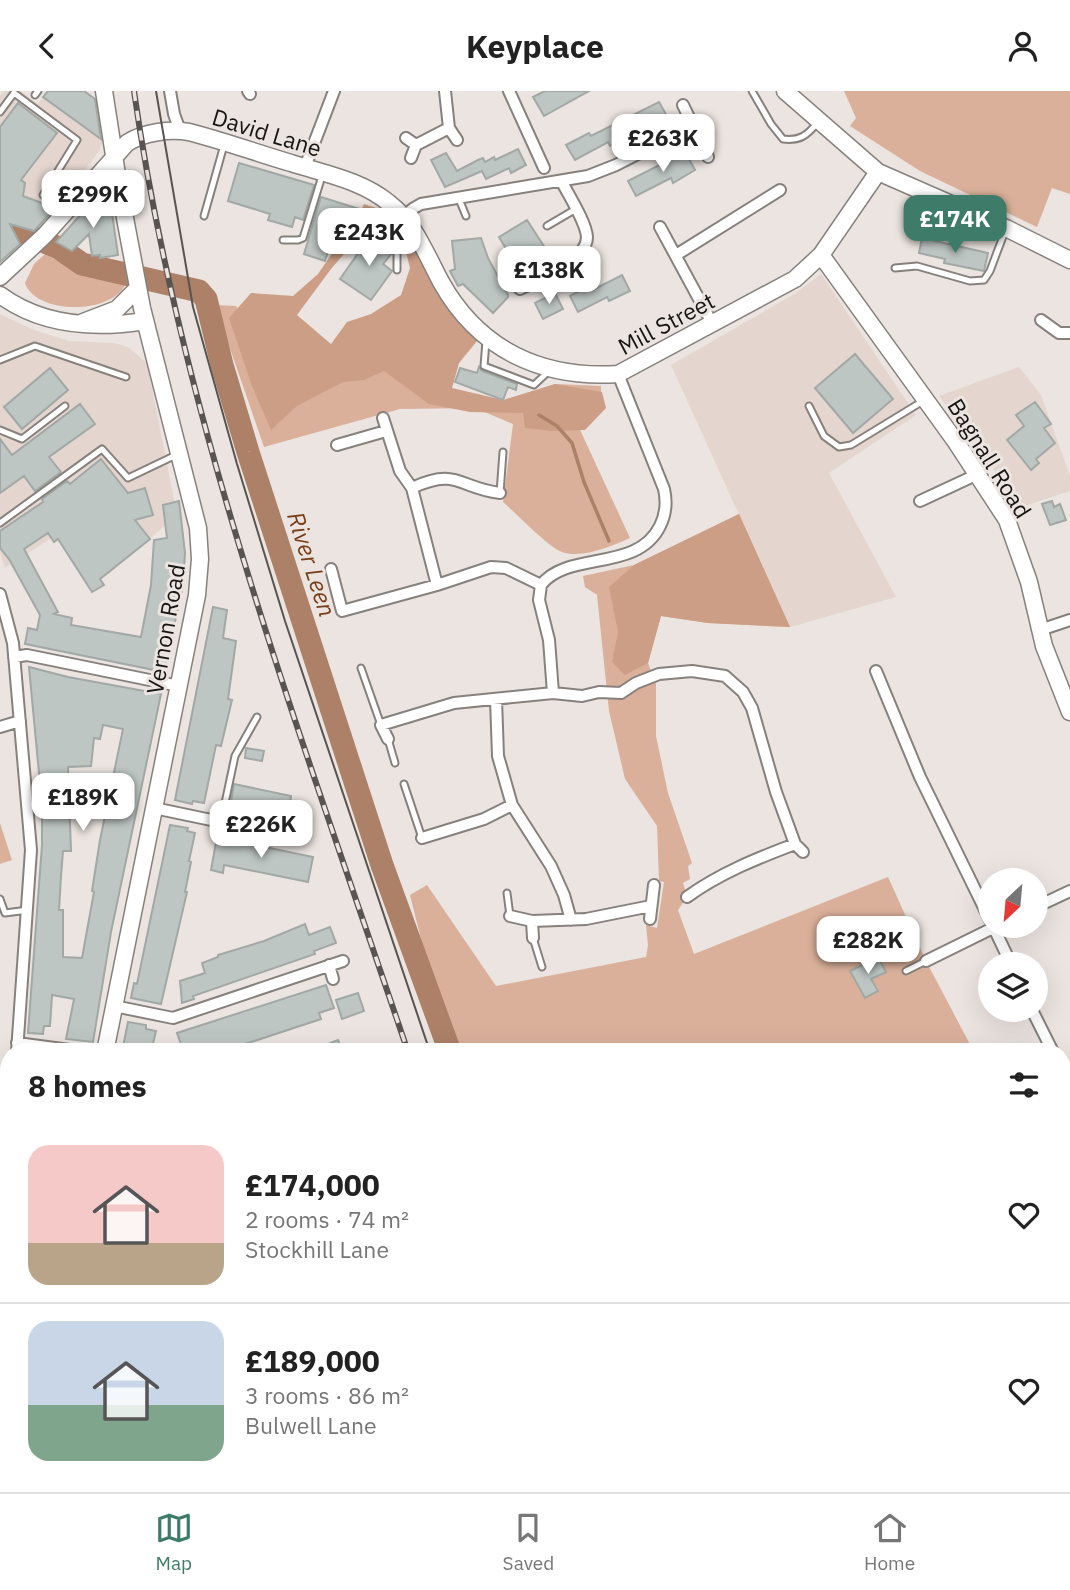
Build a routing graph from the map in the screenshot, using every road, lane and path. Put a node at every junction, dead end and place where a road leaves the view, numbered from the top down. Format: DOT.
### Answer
graph roads {
  1 [pos="104,91"];
  2 [pos="170,91"];
  3 [pos="334,91"];
  4 [pos="445,91"];
  5 [pos="509,91"];
  6 [pos="752,91"];
  7 [pos="785,91"];
  8 [pos="683,105"];
  9 [pos="0,112"];
  10 [pos="819,121"];
  11 [pos="692,125"];
  12 [pos="449,128"];
  13 [pos="180,131"];
  14 [pos="406,138"];
  15 [pos="457,140"];
  16 [pos="225,142"];
  17 [pos="416,145"];
  18 [pos="550,148"];
  19 [pos="539,154"];
  20 [pos="114,157"];
  21 [pos="708,157"];
  22 [pos="411,158"];
  23 [pos="305,167"];
  24 [pos="544,168"];
  25 [pos="878,172"];
  26 [pos="323,173"];
  27 [pos="562,181"];
  28 [pos="780,190"];
  29 [pos="459,199"];
  30 [pos="71,205"];
  31 [pos="576,209"];
  32 [pos="401,213"];
  33 [pos="204,216"];
  34 [pos="466,216"];
  35 [pos="547,226"];
  36 [pos="660,227"];
  37 [pos="1006,228"];
  38 [pos="283,240"];
  39 [pos="676,255"];
  40 [pos="821,255"];
  41 [pos="1070,260"];
  42 [pos="530,264"];
  43 [pos="895,268"];
  44 [pos="397,270"];
  45 [pos="0,277"];
  46 [pos="540,279"];
  47 [pos="138,288"];
  48 [pos="520,289"];
  49 [pos="0,295"];
  50 [pos="1041,320"];
  51 [pos="145,321"];
  52 [pos="712,323"];
  53 [pos="75,325"];
  54 [pos="1070,333"];
  55 [pos="487,339"];
  56 [pos="0,360"];
  57 [pos="551,369"];
  58 [pos="618,374"];
  59 [pos="126,377"];
  60 [pos="925,399"];
  61 [pos="65,406"];
  62 [pos="809,406"];
  63 [pos="383,418"];
  64 [pos="0,430"];
  65 [pos="386,431"];
  66 [pos="337,445"];
  67 [pos="503,452"];
  68 [pos="179,454"];
  69 [pos="978,474"];
  70 [pos="412,488"];
  71 [pos="500,493"];
  72 [pos="920,501"];
  73 [pos="0,523"];
  74 [pos="331,569"];
  75 [pos="437,585"];
  76 [pos="541,585"];
  77 [pos="0,594"];
  78 [pos="1070,621"];
  79 [pos="1040,630"];
  80 [pos="14,657"];
  81 [pos="361,668"];
  82 [pos="876,671"];
  83 [pos="178,686"];
  84 [pos="553,693"];
  85 [pos="496,699"];
  86 [pos="1070,712"];
  87 [pos="257,717"];
  88 [pos="20,721"];
  89 [pos="381,725"];
  90 [pos="0,727"];
  91 [pos="387,740"];
  92 [pos="395,762"];
  93 [pos="404,784"];
  94 [pos="512,805"];
  95 [pos="154,808"];
  96 [pos="221,822"];
  97 [pos="284,835"];
  98 [pos="422,838"];
  99 [pos="654,885"];
  100 [pos="1070,891"];
  101 [pos="507,893"];
  102 [pos="978,893"];
  103 [pos="687,897"];
  104 [pos="0,899"];
  105 [pos="1048,901"];
  106 [pos="651,906"];
  107 [pos="28,910"];
  108 [pos="510,916"];
  109 [pos="649,919"];
  110 [pos="571,920"];
  111 [pos="532,921"];
  112 [pos="978,933"];
  113 [pos="533,937"];
  114 [pos="343,961"];
  115 [pos="926,961"];
  116 [pos="329,965"];
  117 [pos="542,967"];
  118 [pos="906,971"];
  119 [pos="333,979"];
  120 [pos="114,1006"];
  121 [pos="1038,1022"];
  122 [pos="17,1043"];
  123 [pos="107,1043"];
  124 [pos="1048,1043"];
  1 -- 20 [label="main road, Vernon Road"];
  2 -- 13 [label="street"];
  3 -- 23 [label="street"];
  4 -- 12 [label="street"];
  5 -- 19 [label="street"];
  6 -- 10 [label="lane"];
  7 -- 10 [label="main road"];
  8 -- 11 [label="street"];
  9 -- 30 [label="lane"];
  10 -- 25 [label="main road"];
  11 -- 21 [label="street"];
  11 -- 27 [label="street"];
  12 -- 15 [label="street"];
  12 -- 17 [label="street"];
  13 -- 16 [label="main road, David Lane"];
  13 -- 20 [label="main road, David Lane"];
  14 -- 17 [label="street"];
  16 -- 23 [label="main road, David Lane"];
  16 -- 33 [label="lane"];
  17 -- 22 [label="street"];
  18 -- 19 [label="street"];
  19 -- 24 [label="street"];
  20 -- 30 [label="main road, David Lane"];
  20 -- 47 [label="main road, Vernon Road"];
  23 -- 26 [label="main road, David Lane"];
  25 -- 37 [label="main road"];
  25 -- 40 [label="main road, Mill Street"];
  26 -- 32 [label="main road, David Lane"];
  26 -- 38 [label="lane"];
  27 -- 29 [label="street"];
  27 -- 31 [label="street"];
  28 -- 39 [label="street"];
  29 -- 32 [label="street"];
  29 -- 34 [label="lane"];
  30 -- 45 [label="main road, David Lane"];
  31 -- 35 [label="lane"];
  31 -- 46 [label="street"];
  32 -- 44 [label="lane"];
  32 -- 55 [label="main road, Mill Street"];
  36 -- 39 [label="street"];
  37 -- 41 [label="main road"];
  37 -- 43 [label="lane"];
  39 -- 52 [label="street"];
  40 -- 52 [label="main road, Mill Street"];
  40 -- 60 [label="main road, Bagnall Road"];
  42 -- 46 [label="street"];
  46 -- 48 [label="street"];
  47 -- 51 [label="main road, Vernon Road"];
  47 -- 53 [label="main road"];
  49 -- 53 [label="main road"];
  50 -- 54 [label="street"];
  51 -- 53 [label="main road"];
  51 -- 68 [label="main road, Vernon Road"];
  52 -- 58 [label="main road, Mill Street"];
  55 -- 57 [label="main road, Mill Street"];
  55 -- 57 [label="lane"];
  56 -- 59 [label="lane"];
  57 -- 58 [label="main road, Mill Street"];
  58 -- 76 [label="street"];
  60 -- 62 [label="lane"];
  60 -- 69 [label="main road, Bagnall Road"];
  61 -- 64 [label="lane"];
  63 -- 65 [label="street"];
  65 -- 66 [label="street"];
  65 -- 70 [label="street"];
  67 -- 71 [label="lane"];
  68 -- 73 [label="lane"];
  68 -- 83 [label="main road, Vernon Road"];
  69 -- 72 [label="street"];
  69 -- 79 [label="main road, Bagnall Road"];
  70 -- 71 [label="street"];
  70 -- 75 [label="street"];
  74 -- 75 [label="street"];
  75 -- 76 [label="street"];
  76 -- 84 [label="street"];
  77 -- 80 [label="street"];
  78 -- 79 [label="street"];
  79 -- 86 [label="main road, Bagnall Road"];
  80 -- 83 [label="street"];
  80 -- 88 [label="street"];
  81 -- 89 [label="lane"];
  82 -- 102 [label="street"];
  83 -- 95 [label="main road, Vernon Road"];
  84 -- 85 [label="street"];
  84 -- 103 [label="street"];
  85 -- 89 [label="street"];
  85 -- 94 [label="street"];
  87 -- 96 [label="lane"];
  88 -- 90 [label="street"];
  88 -- 107 [label="street"];
  89 -- 91 [label="street"];
  91 -- 92 [label="lane"];
  93 -- 98 [label="lane"];
  94 -- 98 [label="street"];
  94 -- 110 [label="street"];
  95 -- 96 [label="street"];
  95 -- 120 [label="main road, Vernon Road"];
  96 -- 97 [label="street"];
  99 -- 106 [label="street"];
  100 -- 105 [label="street"];
  101 -- 108 [label="lane"];
  104 -- 107 [label="lane"];
  106 -- 109 [label="street"];
  106 -- 110 [label="street"];
  107 -- 122 [label="street"];
  108 -- 111 [label="street"];
  110 -- 111 [label="street"];
  111 -- 113 [label="street"];
  112 -- 115 [label="street"];
  113 -- 117 [label="lane"];
  114 -- 116 [label="street"];
  115 -- 118 [label="lane"];
  116 -- 119 [label="street"];
  116 -- 120 [label="street"];
  120 -- 123 [label="main road, Vernon Road"];
  121 -- 124 [label="street"];
}
